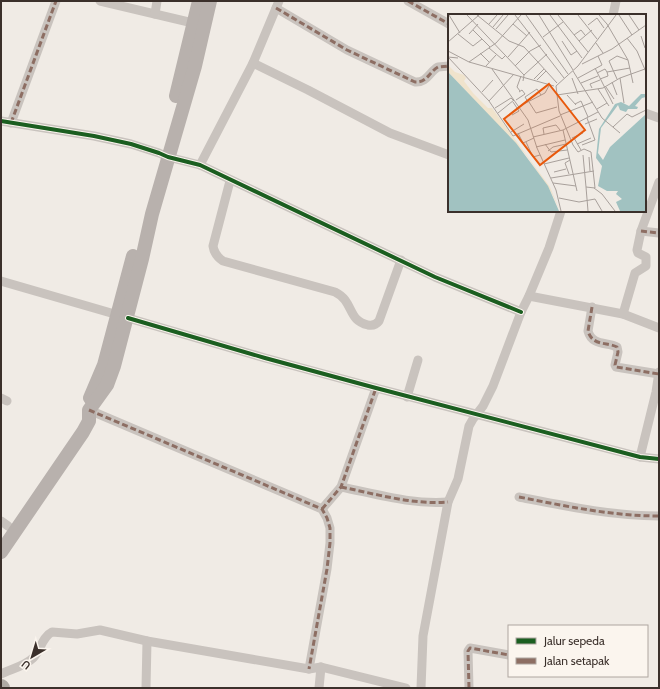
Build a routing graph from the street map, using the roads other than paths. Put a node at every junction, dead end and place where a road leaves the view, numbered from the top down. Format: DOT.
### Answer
graph roads {
  1 [pos="56,1"];
  2 [pos="100,1"];
  3 [pos="157,1"];
  4 [pos="199,1"];
  5 [pos="210,1"];
  6 [pos="408,1"];
  7 [pos="616,1"];
  8 [pos="278,5"];
  9 [pos="155,14"];
  10 [pos="614,14"];
  11 [pos="193,23"];
  12 [pos="448,23"];
  13 [pos="253,64"];
  14 [pos="448,66"];
  15 [pos="646,113"];
  16 [pos="659,118"];
  17 [pos="1,122"];
  18 [pos="11,123"];
  19 [pos="164,155"];
  20 [pos="448,155"];
  21 [pos="200,165"];
  22 [pos="230,181"];
  23 [pos="659,182"];
  24 [pos="647,206"];
  25 [pos="561,212"];
  26 [pos="645,212"];
  27 [pos="640,231"];
  28 [pos="659,234"];
  29 [pos="401,260"];
  30 [pos="1,281"];
  31 [pos="530,296"];
  32 [pos="592,307"];
  33 [pos="521,312"];
  34 [pos="623,314"];
  35 [pos="123,316"];
  36 [pos="659,328"];
  37 [pos="418,360"];
  38 [pos="659,373"];
  39 [pos="376,388"];
  40 [pos="407,397"];
  41 [pos="89,410"];
  42 [pos="476,414"];
  43 [pos="640,457"];
  44 [pos="659,459"];
  45 [pos="342,487"];
  46 [pos="519,497"];
  47 [pos="448,502"];
  48 [pos="322,510"];
  49 [pos="659,516"];
  50 [pos="3,529"];
  51 [pos="1,552"];
  52 [pos="147,641"];
  53 [pos="508,655"];
  54 [pos="321,667"];
  55 [pos="309,669"];
  56 [pos="1,674"];
  57 [pos="146,688"];
  58 [pos="318,688"];
  59 [pos="406,688"];
  60 [pos="421,688"];
  61 [pos="469,688"];
  1 -- 18 [label="street"];
  2 -- 9 [label="street"];
  3 -- 9 [label="street"];
  4 -- 11 [label="main road"];
  5 -- 19 [label="main road"];
  6 -- 12 [label="street"];
  7 -- 10 [label="street"];
  8 -- 13 [label="street"];
  8 -- 14 [label="street"];
  9 -- 11 [label="street"];
  11 -- 19 [label="main road"];
  13 -- 20 [label="street"];
  13 -- 21 [label="street"];
  15 -- 16 [label="street"];
  17 -- 18 [label="street"];
  18 -- 19 [label="street"];
  19 -- 21 [label="street"];
  19 -- 35 [label="main road"];
  21 -- 22 [label="street"];
  22 -- 29 [label="street"];
  22 -- 29 [label="street"];
  23 -- 24 [label="street"];
  25 -- 31 [label="street"];
  26 -- 27 [label="street"];
  27 -- 28 [label="street"];
  27 -- 34 [label="street"];
  29 -- 33 [label="street"];
  30 -- 35 [label="street"];
  31 -- 32 [label="street"];
  31 -- 33 [label="street"];
  32 -- 34 [label="street"];
  32 -- 38 [label="street"];
  33 -- 42 [label="street"];
  34 -- 36 [label="street"];
  35 -- 39 [label="street"];
  35 -- 41 [label="main road"];
  35 -- 50 [label="main road"];
  37 -- 40 [label="street"];
  38 -- 43 [label="street"];
  39 -- 40 [label="street"];
  39 -- 45 [label="street"];
  40 -- 42 [label="street"];
  41 -- 48 [label="street"];
  41 -- 51 [label="main road"];
  42 -- 43 [label="street"];
  42 -- 47 [label="street"];
  43 -- 44 [label="street"];
  45 -- 47 [label="street"];
  45 -- 48 [label="street"];
  46 -- 49 [label="street"];
  47 -- 60 [label="street"];
  48 -- 55 [label="street"];
  52 -- 55 [label="street"];
  52 -- 56 [label="street"];
  52 -- 57 [label="street"];
  53 -- 61 [label="street"];
  54 -- 55 [label="street"];
  54 -- 58 [label="street"];
  54 -- 59 [label="street"];
}
